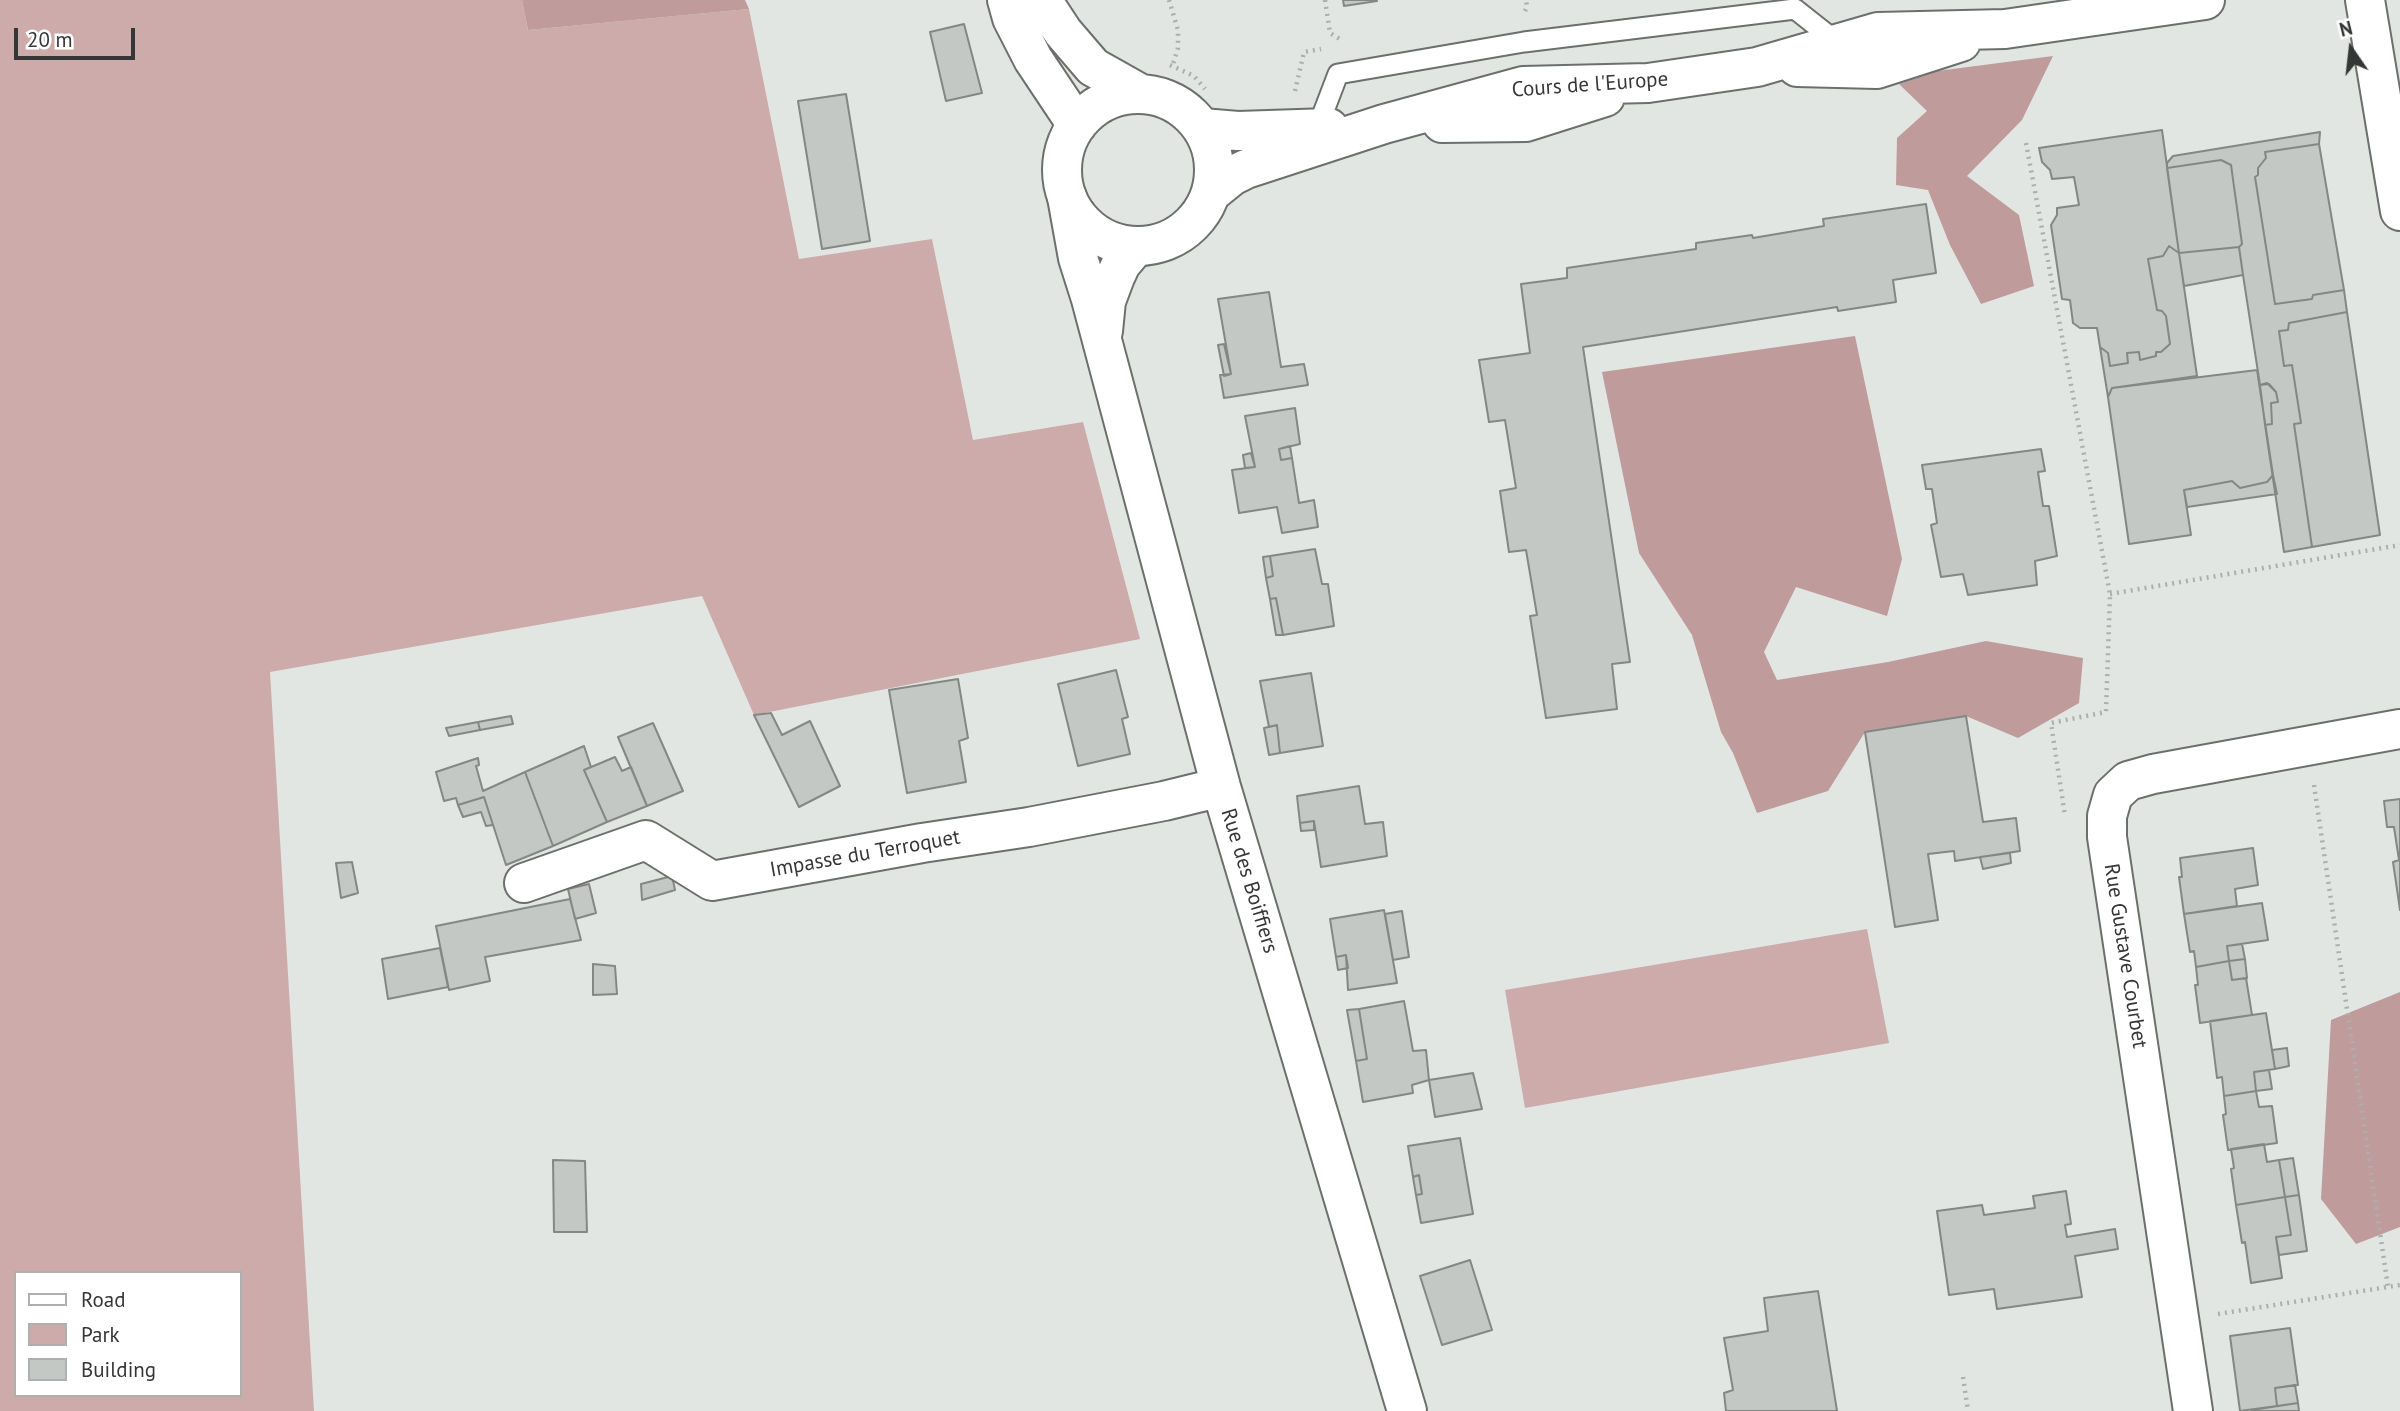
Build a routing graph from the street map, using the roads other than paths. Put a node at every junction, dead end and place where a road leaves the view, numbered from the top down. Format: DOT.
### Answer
graph roads {
  1 [pos="1007,0"];
  2 [pos="1042,0"];
  3 [pos="2205,0"];
  4 [pos="2365,0"];
  5 [pos="2005,29"];
  6 [pos="1839,43"];
  7 [pos="1757,67"];
  8 [pos="1160,80"];
  9 [pos="1208,113"];
  10 [pos="1384,124"];
  11 [pos="1077,125"];
  12 [pos="1317,129"];
  13 [pos="1210,193"];
  14 [pos="1067,197"];
  15 [pos="2400,211"];
  16 [pos="1136,246"];
  17 [pos="1104,347"];
  18 [pos="2400,729"];
  19 [pos="1221,787"];
  20 [pos="524,883"];
  21 [pos="1407,1411"];
  22 [pos="2193,1411"];
  1 -- 11 [label="street"];
  2 -- 8 [label="street"];
  3 -- 5 [label="street, Cours de l'Europe"];
  4 -- 15 [label="street"];
  5 -- 6 [label="street, Cours de l'Europe"];
  5 -- 7 [label="street, Cours de l'Europe"];
  6 -- 7 [label="street, Cours de l'Europe"];
  6 -- 12 [label="lane"];
  7 -- 10 [label="street, Cours de l'Europe"];
  8 -- 9 [label="street"];
  8 -- 11 [label="street"];
  9 -- 12 [label="street, Cours de l'Europe"];
  9 -- 13 [label="street"];
  10 -- 12 [label="street, Cours de l'Europe"];
  10 -- 13 [label="street, Cours de l'Europe"];
  11 -- 14 [label="street"];
  13 -- 16 [label="street"];
  14 -- 16 [label="street"];
  14 -- 17 [label="street, Rue des Boiffiers"];
  16 -- 17 [label="street, Rue des Boiffiers"];
  17 -- 19 [label="street, Rue des Boiffiers"];
  18 -- 22 [label="street, Rue Gustave Courbet"];
  19 -- 20 [label="street, Impasse du Terroquet"];
  19 -- 21 [label="street, Rue des Boiffiers"];
}
